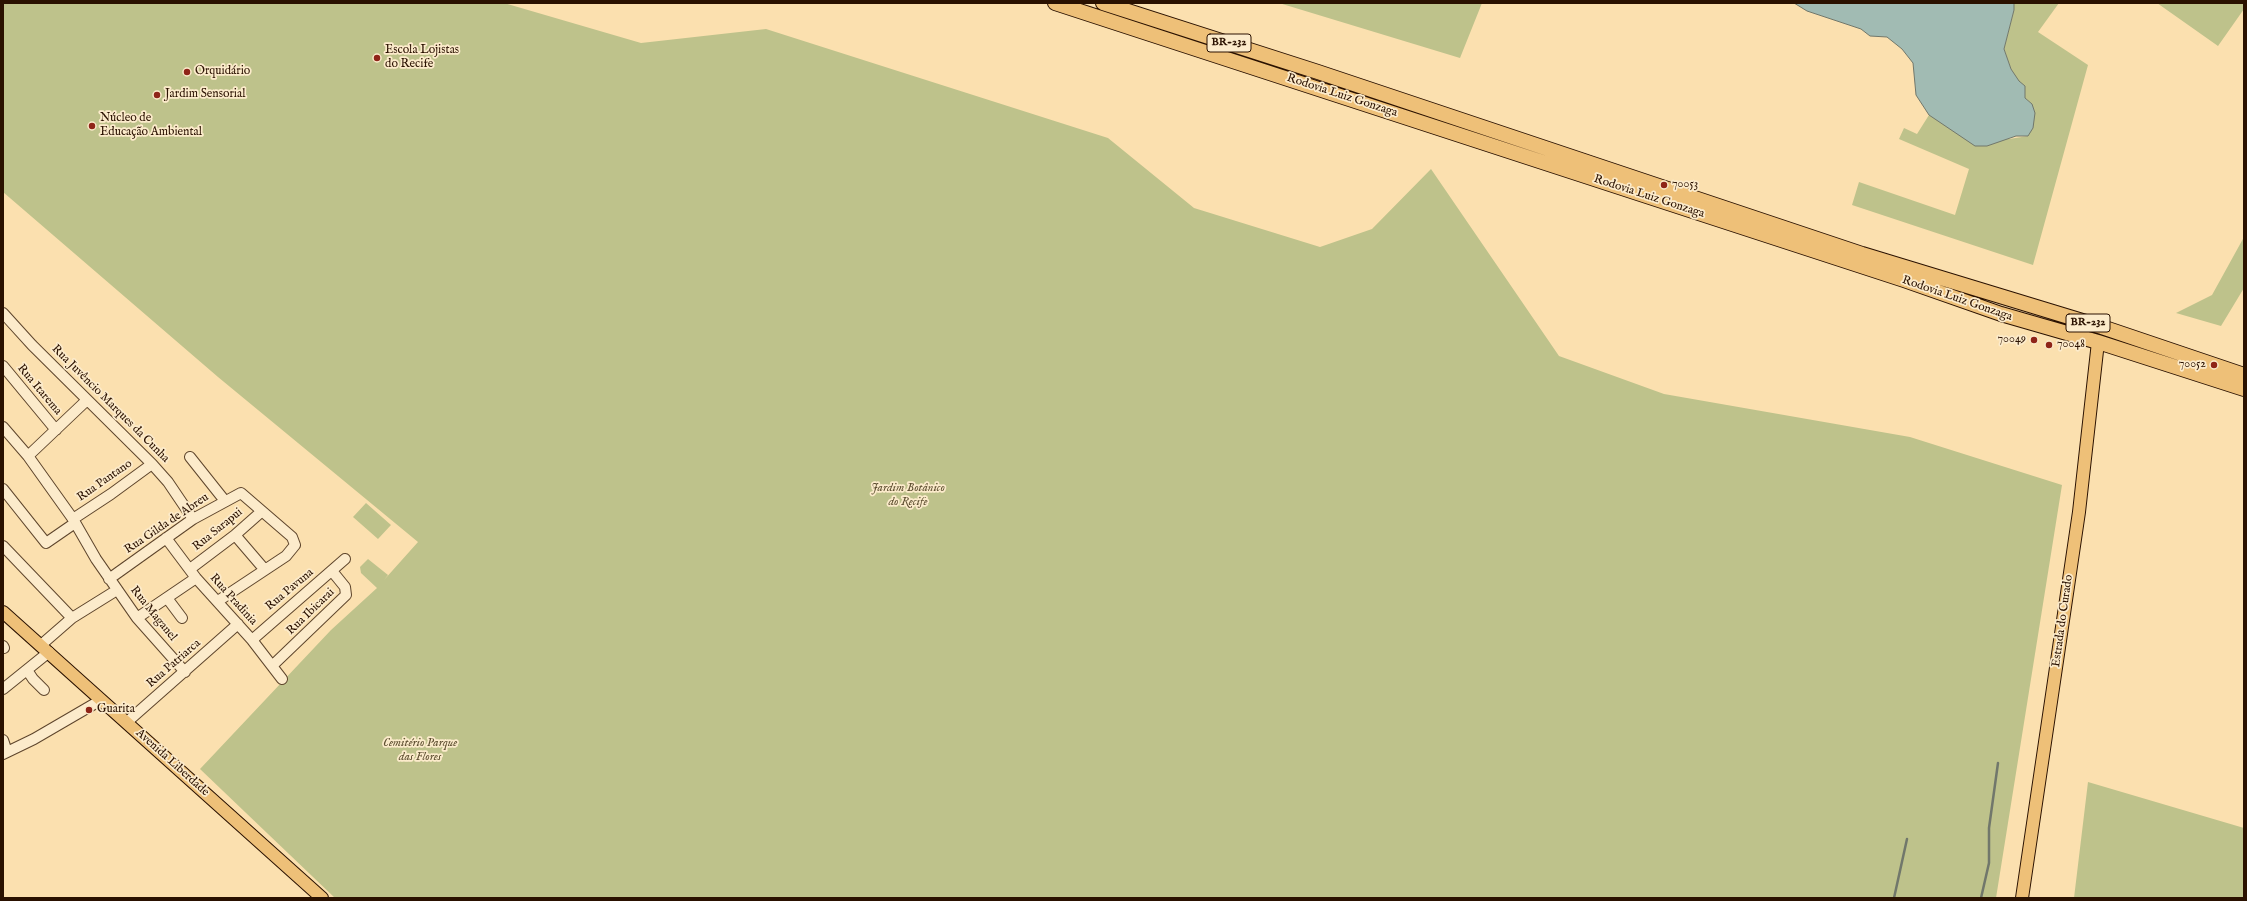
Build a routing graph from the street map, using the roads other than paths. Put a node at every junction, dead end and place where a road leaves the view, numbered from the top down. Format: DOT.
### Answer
graph roads {
  1 [pos="1056,3"];
  2 [pos="1103,3"];
  3 [pos="3,313"];
  4 [pos="2098,342"];
  5 [pos="3,366"];
  6 [pos="2244,375"];
  7 [pos="2244,389"];
  8 [pos="86,400"];
  9 [pos="3,427"];
  10 [pos="56,430"];
  11 [pos="28,456"];
  12 [pos="190,457"];
  13 [pos="152,464"];
  14 [pos="3,489"];
  15 [pos="225,501"];
  16 [pos="261,512"];
  17 [pos="193,519"];
  18 [pos="74,521"];
  19 [pos="235,535"];
  20 [pos="166,538"];
  21 [pos="3,546"];
  22 [pos="345,559"];
  23 [pos="190,569"];
  24 [pos="265,570"];
  25 [pos="332,571"];
  26 [pos="196,578"];
  27 [pos="109,579"];
  28 [pos="117,590"];
  29 [pos="167,598"];
  30 [pos="218,601"];
  31 [pos="3,612"];
  32 [pos="72,618"];
  33 [pos="137,618"];
  34 [pos="182,618"];
  35 [pos="238,624"];
  36 [pos="252,640"];
  37 [pos="45,648"];
  38 [pos="272,666"];
  39 [pos="27,670"];
  40 [pos="185,672"];
  41 [pos="282,679"];
  42 [pos="3,689"];
  43 [pos="44,690"];
  44 [pos="101,700"];
  45 [pos="126,722"];
  46 [pos="3,740"];
  47 [pos="5,753"];
  48 [pos="322,898"];
  49 [pos="2022,898"];
  1 -- 4 [label="highway, Rodovia Luiz Gonzaga / BR-232"];
  2 -- 6 [label="highway, Rodovia Luiz Gonzaga / BR-232"];
  3 -- 8 [label="street, Rua Juvêncio Marques da Cunha"];
  4 -- 7 [label="highway, Rodovia Luiz Gonzaga / BR-232"];
  4 -- 49 [label="main road, Estrada do Curado"];
  5 -- 10 [label="street, Rua Itarema"];
  8 -- 10 [label="street"];
  8 -- 13 [label="street, Rua Juvêncio Marques da Cunha"];
  9 -- 11 [label="street, Rua Maganel"];
  10 -- 11 [label="street"];
  11 -- 18 [label="street, Rua Maganel"];
  12 -- 15 [label="street"];
  13 -- 17 [label="street, Rua Juvêncio Marques da Cunha"];
  13 -- 18 [label="street, Rua Pantano"];
  14 -- 18 [label="street, Rua Pantano"];
  15 -- 16 [label="street, Rua Gilda de Abreu"];
  15 -- 17 [label="street, Rua Gilda de Abreu"];
  16 -- 19 [label="street, Rua Sarapui"];
  16 -- 24 [label="street"];
  17 -- 20 [label="street, Rua Gilda de Abreu"];
  18 -- 27 [label="street, Rua Maganel"];
  19 -- 23 [label="street, Rua Sarapui"];
  19 -- 24 [label="street"];
  20 -- 23 [label="street, Rua Pradinia"];
  20 -- 27 [label="street, Rua Gilda de Abreu"];
  21 -- 32 [label="street"];
  22 -- 25 [label="street, Rua Pavuna"];
  23 -- 26 [label="street, Rua Pradinia"];
  24 -- 30 [label="street"];
  25 -- 36 [label="street, Rua Pavuna"];
  25 -- 38 [label="street, Rua Ibicarai"];
  26 -- 29 [label="street"];
  26 -- 30 [label="street, Rua Pradinia"];
  27 -- 28 [label="street, Rua Maganel"];
  28 -- 32 [label="street, Rua Maganel"];
  28 -- 33 [label="street, Rua Maganel"];
  29 -- 33 [label="street"];
  29 -- 34 [label="street"];
  30 -- 35 [label="street, Rua Pradinia"];
  31 -- 37 [label="main road, Avenida Liberdade"];
  32 -- 37 [label="street, Rua Maganel"];
  33 -- 40 [label="street, Rua Maganel"];
  35 -- 36 [label="street, Rua Pradinia"];
  35 -- 40 [label="street, Rua Patriarca"];
  36 -- 38 [label="street, Rua Pradinia"];
  37 -- 39 [label="street, Rua Maganel"];
  37 -- 44 [label="main road, Avenida Liberdade"];
  38 -- 41 [label="street, Rua Pradinia"];
  39 -- 42 [label="street, Rua Maganel"];
  39 -- 43 [label="street"];
  40 -- 45 [label="street, Rua Patriarca"];
  44 -- 45 [label="main road, Avenida Liberdade"];
  44 -- 47 [label="street"];
  45 -- 48 [label="main road, Avenida Liberdade"];
  46 -- 47 [label="street"];
}
